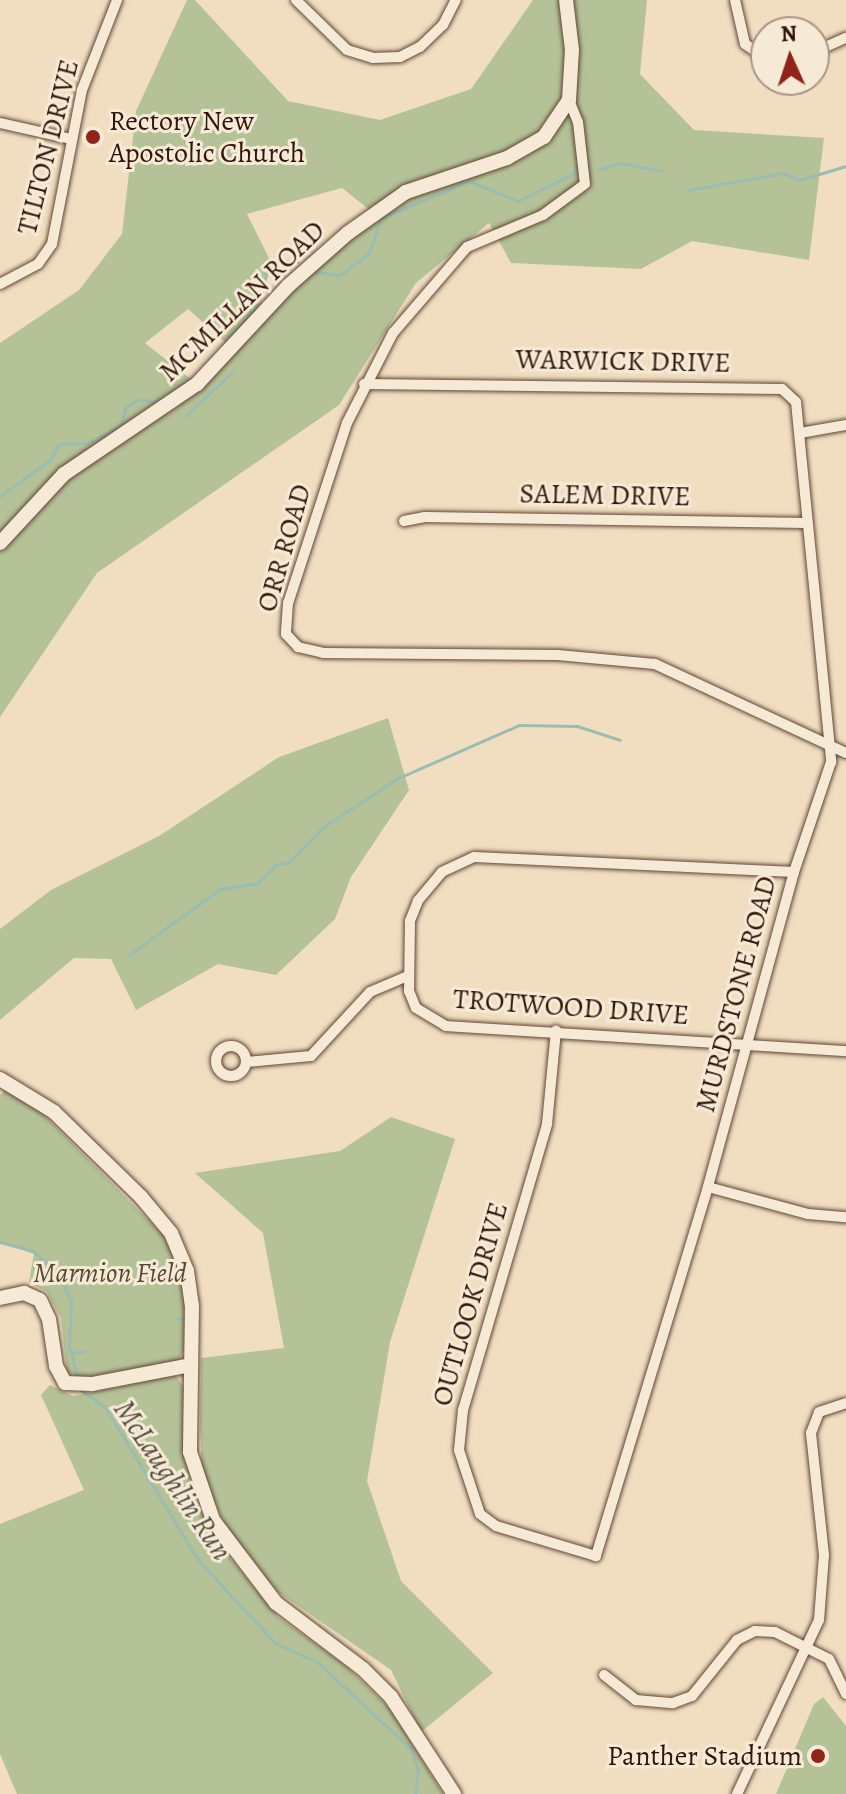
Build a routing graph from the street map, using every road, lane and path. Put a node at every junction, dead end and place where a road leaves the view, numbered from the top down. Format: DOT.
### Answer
graph roads {
  1 [pos="117,0"];
  2 [pos="296,0"];
  3 [pos="456,0"];
  4 [pos="566,0"];
  5 [pos="735,0"];
  6 [pos="750,47"];
  7 [pos="569,100"];
  8 [pos="0,123"];
  9 [pos="71,139"];
  10 [pos="0,284"];
  11 [pos="364,384"];
  12 [pos="846,425"];
  13 [pos="800,433"];
  14 [pos="404,521"];
  15 [pos="807,523"];
  16 [pos="0,543"];
  17 [pos="833,743"];
  18 [pos="846,753"];
  19 [pos="794,872"];
  20 [pos="406,977"];
  21 [pos="556,1030"];
  22 [pos="749,1042"];
  23 [pos="846,1051"];
  24 [pos="247,1062"];
  25 [pos="0,1079"];
  26 [pos="708,1187"];
  27 [pos="846,1217"];
  28 [pos="0,1298"];
  29 [pos="191,1365"];
  30 [pos="846,1403"];
  31 [pos="596,1556"];
  32 [pos="810,1646"];
  33 [pos="604,1675"];
  34 [pos="846,1694"];
  35 [pos="454,1794"];
  36 [pos="737,1794"];
  1 -- 9 [label="street, TILTON DRIVE"];
  2 -- 3 [label="street"];
  4 -- 7 [label="street"];
  5 -- 6 [label="street"];
  7 -- 11 [label="street, ORR ROAD"];
  7 -- 16 [label="street, MCMILLAN ROAD"];
  8 -- 9 [label="street"];
  9 -- 10 [label="street, TILTON DRIVE"];
  11 -- 13 [label="street, WARWICK DRIVE"];
  11 -- 17 [label="street, ORR ROAD"];
  12 -- 13 [label="street"];
  13 -- 15 [label="street, MURDSTONE ROAD"];
  14 -- 15 [label="street, SALEM DRIVE"];
  15 -- 17 [label="street, MURDSTONE ROAD"];
  17 -- 18 [label="street, ORR ROAD"];
  17 -- 19 [label="street, MURDSTONE ROAD"];
  19 -- 20 [label="street, TROTWOOD DRIVE"];
  19 -- 22 [label="street, MURDSTONE ROAD"];
  20 -- 21 [label="street, TROTWOOD DRIVE"];
  20 -- 24 [label="street"];
  21 -- 22 [label="street, TROTWOOD DRIVE"];
  21 -- 31 [label="street, OUTLOOK DRIVE"];
  22 -- 23 [label="street, TROTWOOD DRIVE"];
  22 -- 26 [label="street, MURDSTONE ROAD"];
  25 -- 29 [label="street"];
  26 -- 27 [label="street"];
  26 -- 31 [label="street, MURDSTONE ROAD"];
  28 -- 29 [label="street"];
  29 -- 35 [label="street"];
  30 -- 32 [label="street"];
  32 -- 33 [label="street"];
  32 -- 34 [label="street"];
  32 -- 36 [label="street"];
}
